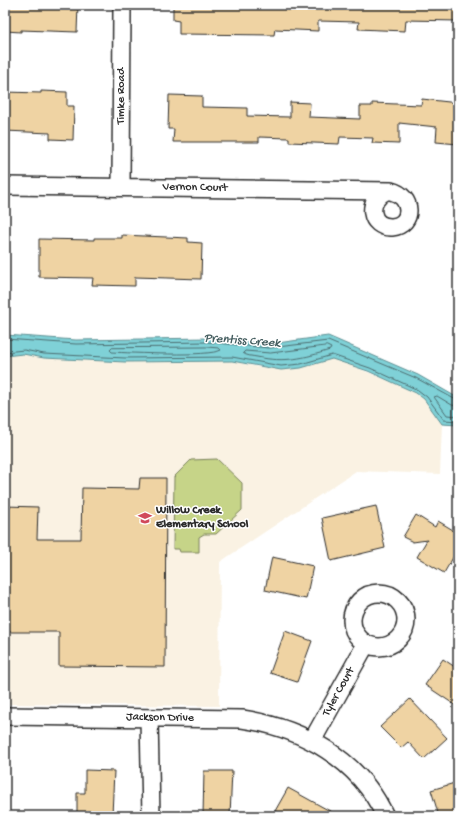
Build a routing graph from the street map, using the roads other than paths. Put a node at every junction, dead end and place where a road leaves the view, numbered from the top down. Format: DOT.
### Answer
graph roads {
  1 [pos="122,5"];
  2 [pos="5,186"];
  3 [pos="121,187"];
  4 [pos="386,191"];
  5 [pos="366,644"];
  6 [pos="5,716"];
  7 [pos="149,718"];
  8 [pos="312,741"];
  9 [pos="151,816"];
  10 [pos="386,816"];
  1 -- 3 [label="street, Timke Road"];
  2 -- 3 [label="street, Vernon Court"];
  3 -- 4 [label="street, Vernon Court"];
  5 -- 8 [label="street, Tyler Court"];
  6 -- 7 [label="street, Jackson Drive"];
  7 -- 8 [label="street, Jackson Drive"];
  7 -- 9 [label="street"];
  8 -- 10 [label="street, Jackson Drive"];
}
